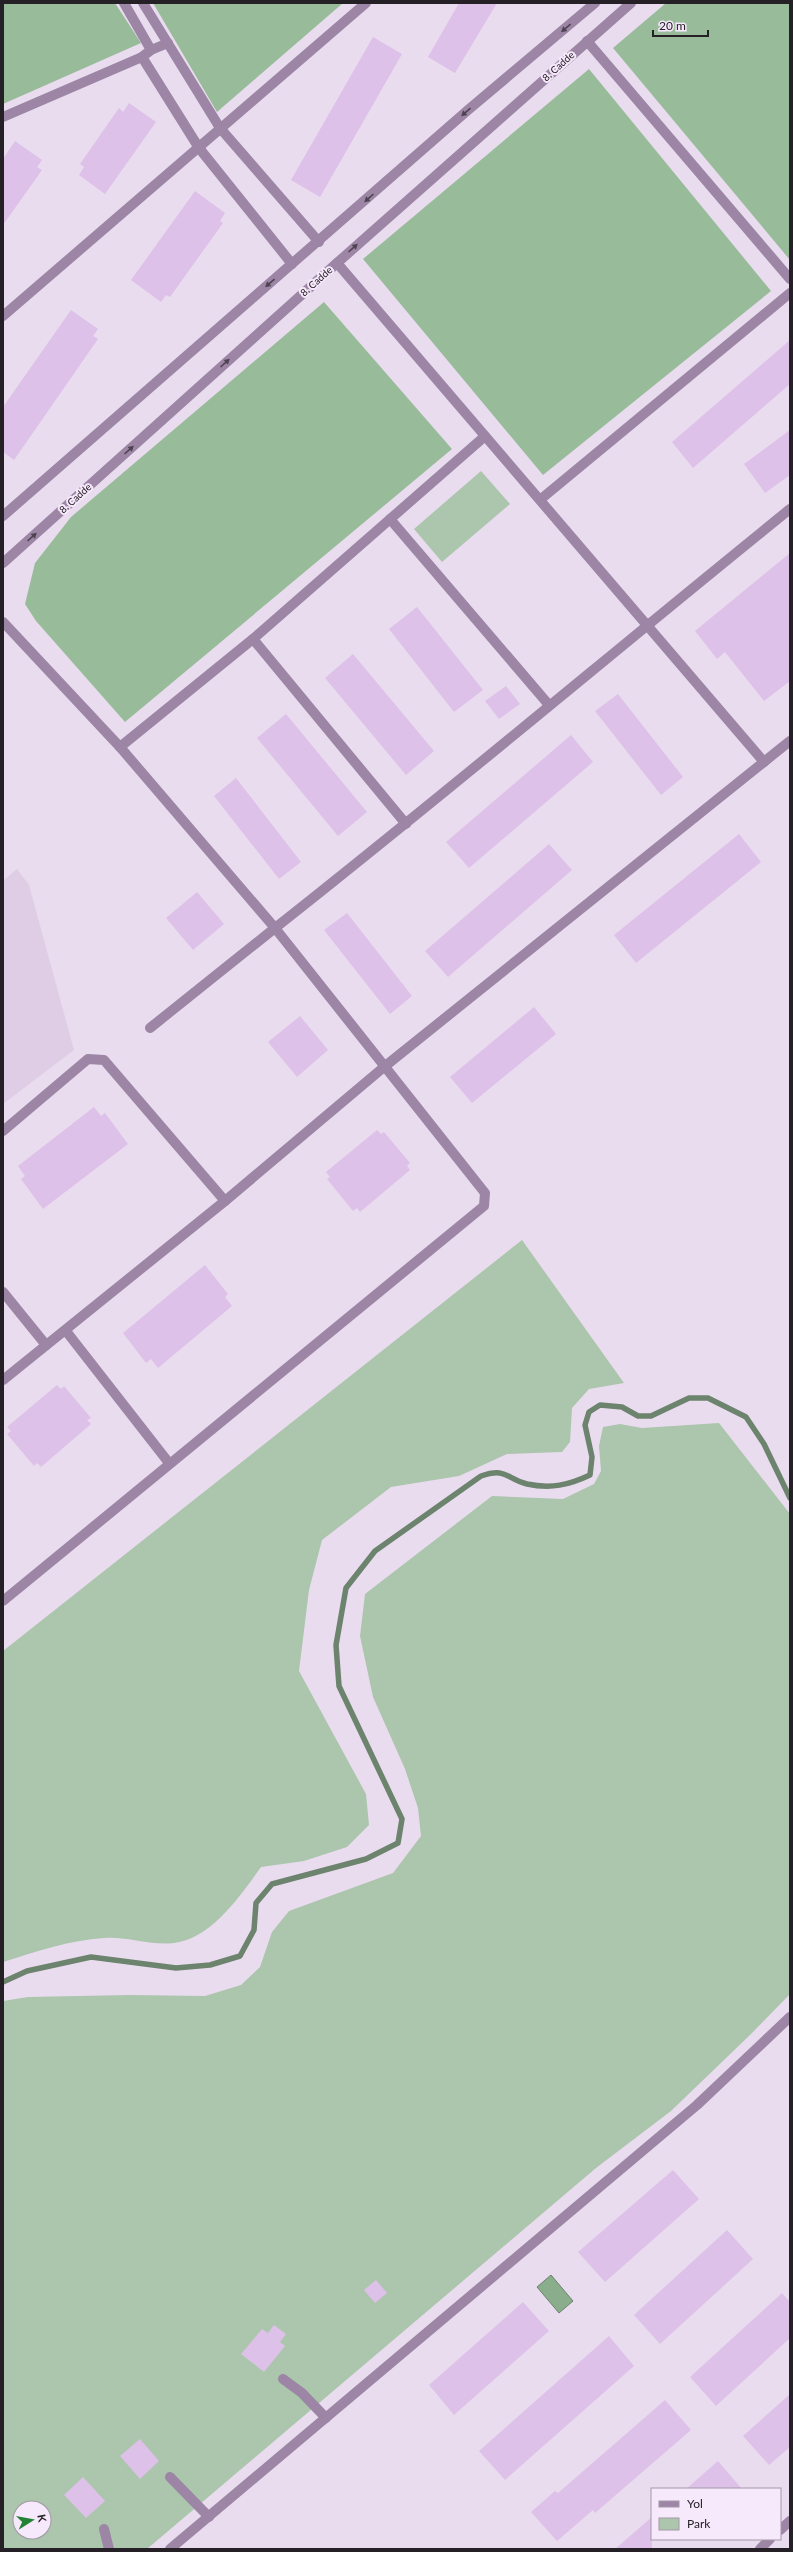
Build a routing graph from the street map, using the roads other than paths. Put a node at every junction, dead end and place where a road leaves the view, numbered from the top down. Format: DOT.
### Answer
graph roads {
  1 [pos="124,3"];
  2 [pos="143,3"];
  3 [pos="366,3"];
  4 [pos="631,3"];
  5 [pos="591,4"];
  6 [pos="586,41"];
  7 [pos="168,43"];
  8 [pos="151,50"];
  9 [pos="142,57"];
  10 [pos="3,117"];
  11 [pos="220,128"];
  12 [pos="199,148"];
  13 [pos="319,242"];
  14 [pos="337,263"];
  15 [pos="292,264"];
  16 [pos="790,279"];
  17 [pos="790,293"];
  18 [pos="3,316"];
  19 [pos="484,437"];
  20 [pos="541,499"];
  21 [pos="790,509"];
  22 [pos="3,516"];
  23 [pos="390,519"];
  24 [pos="3,563"];
  25 [pos="3,622"];
  26 [pos="646,626"];
  27 [pos="253,639"];
  28 [pos="549,705"];
  29 [pos="790,741"];
  30 [pos="120,747"];
  31 [pos="764,762"];
  32 [pos="406,824"];
  33 [pos="274,928"];
  34 [pos="150,1028"];
  35 [pos="384,1066"];
  36 [pos="3,1131"];
  37 [pos="225,1201"];
  38 [pos="3,1292"];
  39 [pos="66,1331"];
  40 [pos="46,1345"];
  41 [pos="3,1380"];
  42 [pos="169,1463"];
  43 [pos="3,1601"];
  44 [pos="790,2017"];
  45 [pos="282,2379"];
  46 [pos="326,2418"];
  47 [pos="170,2477"];
  48 [pos="209,2517"];
  49 [pos="790,2521"];
  50 [pos="104,2529"];
  51 [pos="781,2529"];
  52 [pos="769,2540"];
  53 [pos="110,2549"];
  54 [pos="170,2549"];
  55 [pos="760,2549"];
  1 -- 8 [label="street"];
  2 -- 7 [label="street"];
  3 -- 11 [label="street"];
  4 -- 6 [label="street, 8. Cadde"];
  5 -- 13 [label="street, one-way"];
  14 -- 6 [label="street, 8. Cadde, one-way"];
  6 -- 16 [label="street"];
  7 -- 8 [label="street"];
  7 -- 11 [label="street"];
  8 -- 9 [label="street"];
  9 -- 10 [label="street"];
  9 -- 12 [label="street"];
  11 -- 12 [label="street"];
  11 -- 13 [label="street"];
  12 -- 15 [label="street"];
  12 -- 18 [label="street"];
  13 -- 15 [label="street"];
  14 -- 19 [label="street"];
  24 -- 14 [label="street, 8. Cadde, one-way"];
  15 -- 22 [label="street, one-way"];
  17 -- 20 [label="street"];
  19 -- 20 [label="street"];
  19 -- 23 [label="street"];
  20 -- 26 [label="street"];
  21 -- 26 [label="street"];
  23 -- 27 [label="street"];
  23 -- 28 [label="street"];
  25 -- 30 [label="street"];
  26 -- 28 [label="street"];
  26 -- 31 [label="street"];
  27 -- 30 [label="street"];
  27 -- 32 [label="street"];
  28 -- 32 [label="street"];
  29 -- 31 [label="street"];
  30 -- 33 [label="street"];
  31 -- 35 [label="street"];
  32 -- 33 [label="street"];
  33 -- 34 [label="street"];
  33 -- 35 [label="street"];
  35 -- 37 [label="street"];
  35 -- 42 [label="street"];
  36 -- 37 [label="street"];
  37 -- 39 [label="street"];
  38 -- 40 [label="street"];
  39 -- 40 [label="street"];
  39 -- 42 [label="street"];
  40 -- 41 [label="street"];
  42 -- 43 [label="street"];
  44 -- 46 [label="street"];
  45 -- 46 [label="street"];
  46 -- 48 [label="street"];
  47 -- 48 [label="street"];
  48 -- 54 [label="street"];
  49 -- 51 [label="street"];
  50 -- 53 [label="street"];
  52 -- 55 [label="street"];
}
